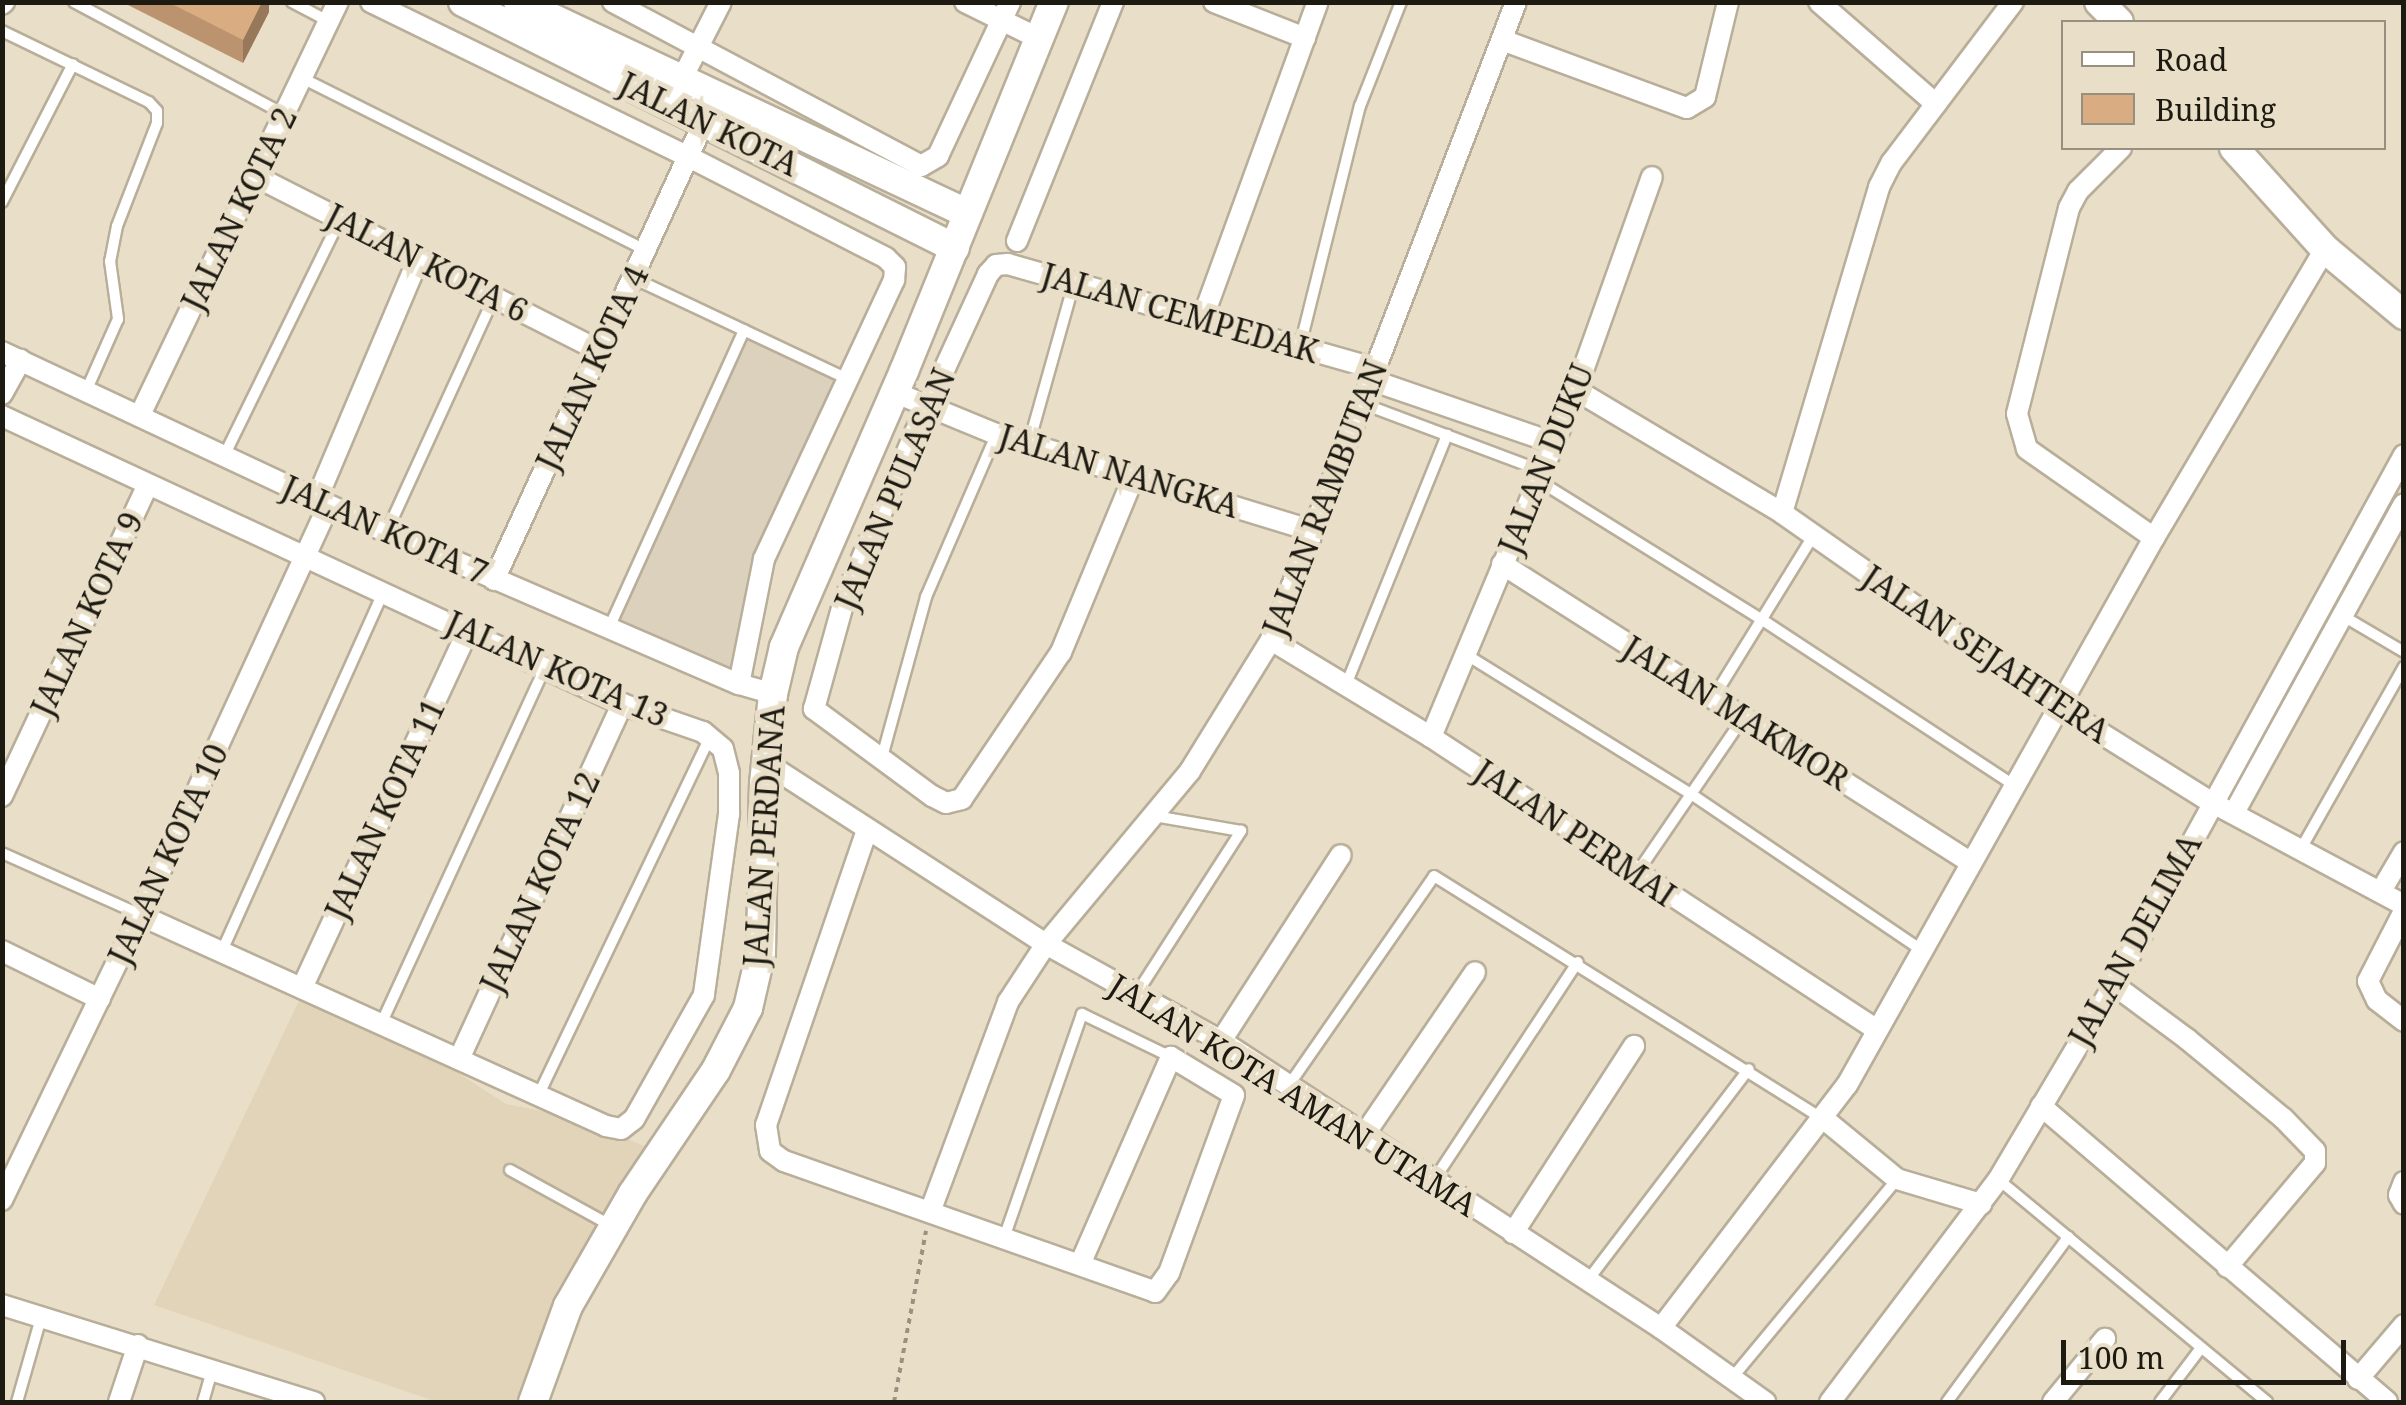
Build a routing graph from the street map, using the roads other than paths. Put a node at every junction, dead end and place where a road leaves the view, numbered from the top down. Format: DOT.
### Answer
graph roads {
  1 [pos="74,2"];
  2 [pos="292,2"];
  3 [pos="371,2"];
  4 [pos="463,2"];
  5 [pos="518,2"];
  6 [pos="612,2"];
  7 [pos="721,2"];
  8 [pos="965,2"];
  9 [pos="1054,2"];
  10 [pos="1112,2"];
  11 [pos="1214,2"];
  12 [pos="1318,2"];
  13 [pos="1400,2"];
  14 [pos="1516,2"];
  15 [pos="1728,2"];
  16 [pos="1820,2"];
  17 [pos="2013,2"];
  18 [pos="2099,2"];
  19 [pos="334,12"];
  20 [pos="1006,12"];
  21 [pos="2117,20"];
  22 [pos="2,31"];
  23 [pos="1305,38"];
  24 [pos="1040,39"];
  25 [pos="1502,40"];
  26 [pos="697,47"];
  27 [pos="73,64"];
  28 [pos="302,78"];
  29 [pos="674,92"];
  30 [pos="1936,104"];
  31 [pos="710,109"];
  32 [pos="284,114"];
  33 [pos="2119,150"];
  34 [pos="2236,150"];
  35 [pos="689,157"];
  36 [pos="255,176"];
  37 [pos="1652,177"];
  38 [pos="2,202"];
  39 [pos="968,214"];
  40 [pos="340,220"];
  41 [pos="1017,241"];
  42 [pos="955,248"];
  43 [pos="2326,249"];
  44 [pos="646,250"];
  45 [pos="418,259"];
  46 [pos="988,274"];
  47 [pos="633,278"];
  48 [pos="1074,283"];
  49 [pos="494,297"];
  50 [pos="2404,315"];
  51 [pos="1202,320"];
  52 [pos="744,330"];
  53 [pos="1300,347"];
  54 [pos="600,351"];
  55 [pos="12,356"];
  56 [pos="1374,374"];
  57 [pos="849,379"];
  58 [pos="87,389"];
  59 [pos="1576,390"];
  60 [pos="894,392"];
  61 [pos="2,394"];
  62 [pos="1361,403"];
  63 [pos="929,408"];
  64 [pos="140,415"];
  65 [pos="2,416"];
  66 [pos="996,434"];
  67 [pos="1448,435"];
  68 [pos="1554,443"];
  69 [pos="1029,444"];
  70 [pos="2404,455"];
  71 [pos="224,456"];
  72 [pos="1134,476"];
  73 [pos="1541,476"];
  74 [pos="147,487"];
  75 [pos="322,503"];
  76 [pos="2404,504"];
  77 [pos="1782,514"];
  78 [pos="1310,530"];
  79 [pos="387,532"];
  80 [pos="1813,536"];
  81 [pos="2154,538"];
  82 [pos="308,556"];
  83 [pos="1502,564"];
  84 [pos="494,580"];
  85 [pos="384,591"];
  86 [pos="2343,616"];
  87 [pos="1761,619"];
  88 [pos="608,628"];
  89 [pos="468,630"];
  90 [pos="1271,640"];
  91 [pos="2404,652"];
  92 [pos="1465,654"];
  93 [pos="2404,667"];
  94 [pos="545,668"];
  95 [pos="739,684"];
  96 [pos="1346,686"];
  97 [pos="774,694"];
  98 [pos="1713,698"];
  99 [pos="622,704"];
  100 [pos="2058,707"];
  101 [pos="1744,717"];
  102 [pos="710,736"];
  103 [pos="1431,737"];
  104 [pos="882,757"];
  105 [pos="766,763"];
  106 [pos="2014,785"];
  107 [pos="1691,794"];
  108 [pos="2,796"];
  109 [pos="2211,802"];
  110 [pos="2235,811"];
  111 [pos="1153,816"];
  112 [pos="868,830"];
  113 [pos="2302,848"];
  114 [pos="2404,852"];
  115 [pos="2,853"];
  116 [pos="1341,854"];
  117 [pos="1970,862"];
  118 [pos="1636,875"];
  119 [pos="2381,891"];
  120 [pos="2404,908"];
  121 [pos="140,915"];
  122 [pos="1046,944"];
  123 [pos="1921,950"];
  124 [pos="2,952"];
  125 [pos="222,952"];
  126 [pos="1578,962"];
  127 [pos="1475,972"];
  128 [pos="2114,985"];
  129 [pos="302,988"];
  130 [pos="1136,993"];
  131 [pos="100,998"];
  132 [pos="2404,1022"];
  133 [pos="382,1024"];
  134 [pos="1878,1030"];
  135 [pos="1221,1041"];
  136 [pos="1634,1046"];
  137 [pos="1171,1057"];
  138 [pos="459,1059"];
  139 [pos="1748,1069"];
  140 [pos="1288,1085"];
  141 [pos="538,1096"];
  142 [pos="2041,1106"];
  143 [pos="1824,1119"];
  144 [pos="1364,1136"];
  145 [pos="510,1170"];
  146 [pos="1897,1179"];
  147 [pos="1998,1180"];
  148 [pos="1433,1181"];
  149 [pos="2403,1182"];
  150 [pos="2,1200"];
  151 [pos="1981,1204"];
  152 [pos="2404,1204"];
  153 [pos="930,1212"];
  154 [pos="613,1227"];
  155 [pos="1513,1234"];
  156 [pos="2068,1237"];
  157 [pos="1004,1238"];
  158 [pos="1080,1264"];
  159 [pos="2227,1266"];
  160 [pos="1587,1281"];
  161 [pos="2,1305"];
  162 [pos="41,1317"];
  163 [pos="2404,1324"];
  164 [pos="1661,1328"];
  165 [pos="2105,1339"];
  166 [pos="138,1345"];
  167 [pos="2201,1348"];
  168 [pos="212,1369"];
  169 [pos="1732,1378"];
  170 [pos="2358,1379"];
  171 [pos="303,1401"];
  172 [pos="17,1402"];
  173 [pos="120,1402"];
  174 [pos="203,1402"];
  175 [pos="533,1402"];
  176 [pos="1765,1402"];
  177 [pos="1830,1402"];
  178 [pos="1946,1402"];
  179 [pos="2053,1402"];
  180 [pos="2160,1402"];
  181 [pos="2267,1402"];
  182 [pos="2387,1402"];
  1 -- 32 [label="lane"];
  2 -- 19 [label="lane"];
  3 -- 35 [label="street"];
  4 -- 29 [label="street, JALAN KOTA"];
  5 -- 29 [label="street, JALAN KOTA"];
  6 -- 26 [label="street"];
  7 -- 26 [label="street"];
  8 -- 20 [label="street"];
  9 -- 24 [label="street, JALAN PERDANA"];
  10 -- 41 [label="street"];
  11 -- 23 [label="street"];
  12 -- 23 [label="street"];
  13 -- 53 [label="lane"];
  14 -- 25 [label="street, JALAN RAMBUTAN"];
  15 -- 25 [label="street"];
  16 -- 30 [label="street"];
  17 -- 30 [label="street"];
  18 -- 21 [label="street"];
  19 -- 28 [label="street, JALAN KOTA 2"];
  20 -- 24 [label="street"];
  20 -- 26 [label="street"];
  22 -- 27 [label="lane"];
  23 -- 51 [label="street"];
  24 -- 39 [label="street, JALAN PERDANA"];
  25 -- 56 [label="street, JALAN RAMBUTAN"];
  26 -- 29 [label="street"];
  27 -- 38 [label="lane"];
  27 -- 58 [label="lane"];
  28 -- 32 [label="street, JALAN KOTA 2"];
  28 -- 44 [label="lane"];
  29 -- 31 [label="street, JALAN KOTA"];
  30 -- 77 [label="street"];
  31 -- 35 [label="street, JALAN KOTA 4"];
  31 -- 39 [label="street, JALAN KOTA"];
  31 -- 42 [label="street, JALAN KOTA"];
  32 -- 36 [label="street, JALAN KOTA 2"];
  33 -- 81 [label="street"];
  34 -- 43 [label="street"];
  35 -- 44 [label="street, JALAN KOTA 4"];
  35 -- 57 [label="street"];
  36 -- 40 [label="street, JALAN KOTA 6"];
  36 -- 64 [label="street, JALAN KOTA 2"];
  37 -- 59 [label="street, JALAN DUKU"];
  39 -- 42 [label="street, JALAN PERDANA"];
  40 -- 45 [label="street, JALAN KOTA 6"];
  40 -- 71 [label="lane"];
  42 -- 60 [label="street, JALAN PERDANA"];
  43 -- 50 [label="street"];
  43 -- 81 [label="street"];
  44 -- 47 [label="street, JALAN KOTA 4"];
  45 -- 49 [label="street, JALAN KOTA 6"];
  45 -- 75 [label="street, JALAN KOTA 10"];
  46 -- 48 [label="street, JALAN CEMPEDAK"];
  46 -- 63 [label="street, JALAN PULASAN"];
  47 -- 52 [label="lane"];
  47 -- 54 [label="street, JALAN KOTA 4"];
  48 -- 51 [label="street, JALAN CEMPEDAK"];
  48 -- 69 [label="lane"];
  49 -- 54 [label="street, JALAN KOTA 6"];
  49 -- 79 [label="lane"];
  51 -- 53 [label="street, JALAN CEMPEDAK"];
  52 -- 57 [label="lane"];
  52 -- 88 [label="lane"];
  53 -- 56 [label="street, JALAN CEMPEDAK"];
  54 -- 84 [label="street, JALAN KOTA 4"];
  55 -- 58 [label="street, JALAN KOTA 7"];
  55 -- 61 [label="street"];
  56 -- 62 [label="street, JALAN RAMBUTAN"];
  56 -- 68 [label="street, JALAN CEMPEDAK"];
  57 -- 95 [label="street"];
  58 -- 64 [label="street, JALAN KOTA 7"];
  59 -- 68 [label="street, JALAN DUKU"];
  59 -- 77 [label="street, JALAN SEJAHTERA"];
  60 -- 63 [label="street, JALAN NANGKA"];
  60 -- 97 [label="street, JALAN PERDANA"];
  62 -- 67 [label="lane"];
  62 -- 78 [label="street, JALAN RAMBUTAN"];
  63 -- 66 [label="street, JALAN NANGKA"];
  63 -- 104 [label="street, JALAN PULASAN"];
  64 -- 71 [label="street, JALAN KOTA 7"];
  65 -- 74 [label="street, JALAN KOTA 13"];
  66 -- 69 [label="street, JALAN NANGKA"];
  66 -- 104 [label="lane"];
  67 -- 73 [label="lane"];
  67 -- 96 [label="lane"];
  68 -- 73 [label="street, JALAN DUKU"];
  69 -- 72 [label="street, JALAN NANGKA"];
  70 -- 109 [label="street, JALAN DELIMA"];
  71 -- 75 [label="street, JALAN KOTA 7"];
  72 -- 78 [label="street, JALAN NANGKA"];
  72 -- 104 [label="street"];
  73 -- 83 [label="street, JALAN DUKU"];
  73 -- 87 [label="lane"];
  74 -- 82 [label="street, JALAN KOTA 13"];
  74 -- 108 [label="street, JALAN KOTA 9"];
  75 -- 79 [label="street, JALAN KOTA 7"];
  75 -- 82 [label="street, JALAN KOTA 10"];
  76 -- 86 [label="street, JALAN DELIMA"];
  77 -- 80 [label="street, JALAN SEJAHTERA"];
  78 -- 90 [label="street, JALAN RAMBUTAN"];
  79 -- 84 [label="street, JALAN KOTA 7"];
  80 -- 87 [label="lane"];
  80 -- 100 [label="street, JALAN SEJAHTERA"];
  81 -- 100 [label="street"];
  82 -- 85 [label="street, JALAN KOTA 13"];
  82 -- 121 [label="street, JALAN KOTA 10"];
  83 -- 92 [label="street, JALAN DUKU"];
  83 -- 98 [label="street, JALAN MAKMOR"];
  84 -- 88 [label="street, JALAN KOTA 7"];
  85 -- 89 [label="street, JALAN KOTA 13"];
  85 -- 125 [label="lane"];
  86 -- 91 [label="lane"];
  86 -- 110 [label="street, JALAN DELIMA"];
  87 -- 98 [label="lane"];
  87 -- 106 [label="lane"];
  88 -- 95 [label="street, JALAN KOTA 7"];
  89 -- 94 [label="street, JALAN KOTA 13"];
  89 -- 129 [label="street, JALAN KOTA 11"];
  90 -- 96 [label="street, JALAN PERMAI"];
  90 -- 111 [label="street, JALAN RAMBUTAN"];
  92 -- 103 [label="street, JALAN DUKU"];
  92 -- 107 [label="lane"];
  93 -- 113 [label="lane"];
  94 -- 99 [label="street, JALAN KOTA 13"];
  94 -- 133 [label="lane"];
  95 -- 97 [label="street, JALAN KOTA 7"];
  96 -- 103 [label="street, JALAN PERMAI"];
  97 -- 105 [label="street, JALAN PERDANA"];
  98 -- 101 [label="street, JALAN MAKMOR"];
  99 -- 102 [label="street, JALAN KOTA 13"];
  99 -- 138 [label="street, JALAN KOTA 12"];
  100 -- 106 [label="street"];
  100 -- 109 [label="street, JALAN SEJAHTERA"];
  101 -- 107 [label="lane"];
  101 -- 117 [label="street, JALAN MAKMOR"];
  102 -- 141 [label="lane"];
  102 -- 141 [label="street, JALAN KOTA 13"];
  103 -- 118 [label="street, JALAN PERMAI"];
  105 -- 112 [label="street, JALAN KOTA AMAN UTAMA"];
  105 -- 154 [label="street, JALAN PERDANA"];
  106 -- 117 [label="street"];
  107 -- 118 [label="lane"];
  107 -- 123 [label="lane"];
  109 -- 110 [label="street, JALAN SEJAHTERA"];
  109 -- 128 [label="street, JALAN DELIMA"];
  110 -- 113 [label="street, JALAN SEJAHTERA"];
  111 -- 122 [label="street, JALAN RAMBUTAN"];
  111 -- 130 [label="lane"];
  112 -- 122 [label="street, JALAN KOTA AMAN UTAMA"];
  112 -- 153 [label="street"];
  113 -- 119 [label="street, JALAN SEJAHTERA"];
  114 -- 119 [label="street"];
  115 -- 121 [label="lane"];
  116 -- 135 [label="street"];
  117 -- 123 [label="street"];
  118 -- 134 [label="street, JALAN PERMAI"];
  119 -- 120 [label="street, JALAN SEJAHTERA"];
  120 -- 132 [label="street"];
  121 -- 125 [label="street"];
  121 -- 131 [label="street, JALAN KOTA 10"];
  122 -- 130 [label="street, JALAN KOTA AMAN UTAMA"];
  122 -- 153 [label="street, JALAN RAMBUTAN"];
  123 -- 134 [label="street"];
  124 -- 131 [label="street"];
  125 -- 129 [label="street"];
  126 -- 139 [label="lane"];
  126 -- 140 [label="lane"];
  126 -- 148 [label="lane"];
  127 -- 144 [label="street"];
  128 -- 142 [label="street, JALAN DELIMA"];
  128 -- 159 [label="street"];
  129 -- 133 [label="street"];
  130 -- 135 [label="street, JALAN KOTA AMAN UTAMA"];
  131 -- 150 [label="street, JALAN KOTA 10"];
  133 -- 138 [label="street"];
  134 -- 143 [label="street"];
  135 -- 140 [label="street, JALAN KOTA AMAN UTAMA"];
  136 -- 155 [label="street"];
  137 -- 157 [label="lane"];
  137 -- 158 [label="street"];
  137 -- 158 [label="street"];
  138 -- 141 [label="street"];
  139 -- 143 [label="lane"];
  139 -- 160 [label="lane"];
  140 -- 144 [label="street, JALAN KOTA AMAN UTAMA"];
  142 -- 147 [label="street, JALAN DELIMA"];
  142 -- 159 [label="street"];
  143 -- 146 [label="street"];
  143 -- 164 [label="street"];
  144 -- 148 [label="street, JALAN KOTA AMAN UTAMA"];
  145 -- 154 [label="lane"];
  146 -- 151 [label="street"];
  146 -- 169 [label="lane"];
  147 -- 151 [label="street, JALAN DELIMA"];
  147 -- 156 [label="lane"];
  148 -- 155 [label="street, JALAN KOTA AMAN UTAMA"];
  149 -- 152 [label="street"];
  151 -- 177 [label="street, JALAN DELIMA"];
  153 -- 157 [label="street"];
  154 -- 175 [label="street, JALAN PERDANA"];
  155 -- 160 [label="street, JALAN KOTA AMAN UTAMA"];
  156 -- 167 [label="lane"];
  156 -- 178 [label="lane"];
  157 -- 158 [label="street"];
  159 -- 170 [label="street"];
  160 -- 164 [label="street, JALAN KOTA AMAN UTAMA"];
  161 -- 162 [label="street"];
  162 -- 166 [label="street"];
  162 -- 172 [label="lane"];
  163 -- 170 [label="street"];
  164 -- 169 [label="street, JALAN KOTA AMAN UTAMA"];
  165 -- 179 [label="street"];
  166 -- 168 [label="street"];
  166 -- 173 [label="street"];
  167 -- 180 [label="lane"];
  167 -- 181 [label="lane"];
  168 -- 171 [label="street"];
  168 -- 174 [label="lane"];
  169 -- 176 [label="street, JALAN KOTA AMAN UTAMA"];
  170 -- 182 [label="street"];
}
